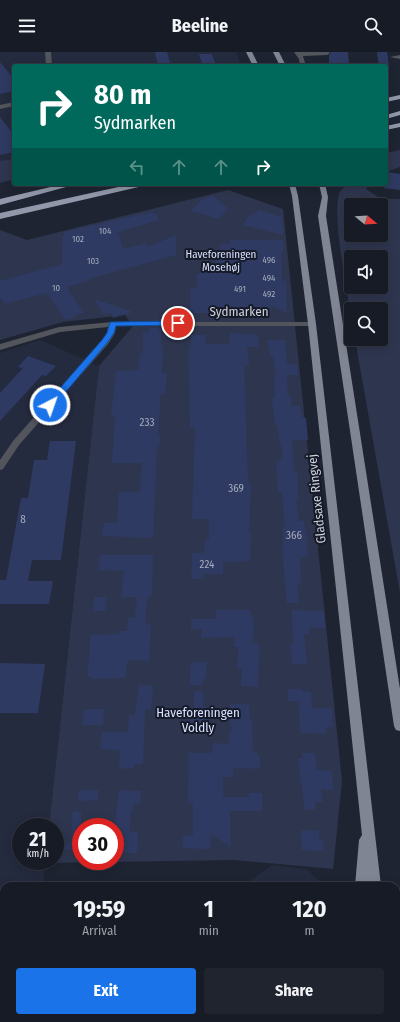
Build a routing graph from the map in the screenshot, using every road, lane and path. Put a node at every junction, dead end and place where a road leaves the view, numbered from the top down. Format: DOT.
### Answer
graph roads {
  1 [pos="48,52"];
  2 [pos="249,52"];
  3 [pos="276,52"];
  4 [pos="297,53"];
  5 [pos="328,53"];
  6 [pos="393,57"];
  7 [pos="400,57"];
  8 [pos="49,64"];
  9 [pos="255,64"];
  10 [pos="282,64"];
  11 [pos="303,64"];
  12 [pos="400,97"];
  13 [pos="388,100"];
  14 [pos="12,104"];
  15 [pos="400,105"];
  16 [pos="0,107"];
  17 [pos="388,108"];
  18 [pos="400,113"];
  19 [pos="388,116"];
  20 [pos="400,125"];
  21 [pos="388,128"];
  22 [pos="43,186"];
  23 [pos="65,186"];
  24 [pos="103,186"];
  25 [pos="134,186"];
  26 [pos="293,186"];
  27 [pos="322,186"];
  28 [pos="0,199"];
  29 [pos="0,202"];
  30 [pos="0,211"];
  31 [pos="0,216"];
  32 [pos="112,324"];
  33 [pos="312,324"];
  34 [pos="0,347"];
  35 [pos="0,467"];
  36 [pos="400,726"];
  37 [pos="367,810"];
  38 [pos="362,882"];
  39 [pos="374,882"];
  1 -- 8 [label="street"];
  2 -- 9 [label="main road"];
  3 -- 10 [label="main road"];
  4 -- 5 [label="street"];
  4 -- 11 [label="street"];
  6 -- 7 [label="street"];
  12 -- 13 [label="highway"];
  14 -- 16 [label="street"];
  15 -- 17 [label="highway"];
  18 -- 19 [label="highway"];
  20 -- 21 [label="highway"];
  22 -- 28 [label="highway"];
  23 -- 29 [label="highway"];
  24 -- 30 [label="highway"];
  25 -- 31 [label="highway"];
  26 -- 33 [label="main road, Gladsaxe Ringvej"];
  27 -- 36 [label="main road"];
  32 -- 33 [label="street, Sydmarken"];
  32 -- 34 [label="street, Sydmarken"];
  32 -- 35 [label="street"];
  33 -- 37 [label="main road, Gladsaxe Ringvej"];
  37 -- 38 [label="main road, Gladsaxe Ringvej"];
  37 -- 39 [label="main road, Gladsaxe Ringvej"];
}
